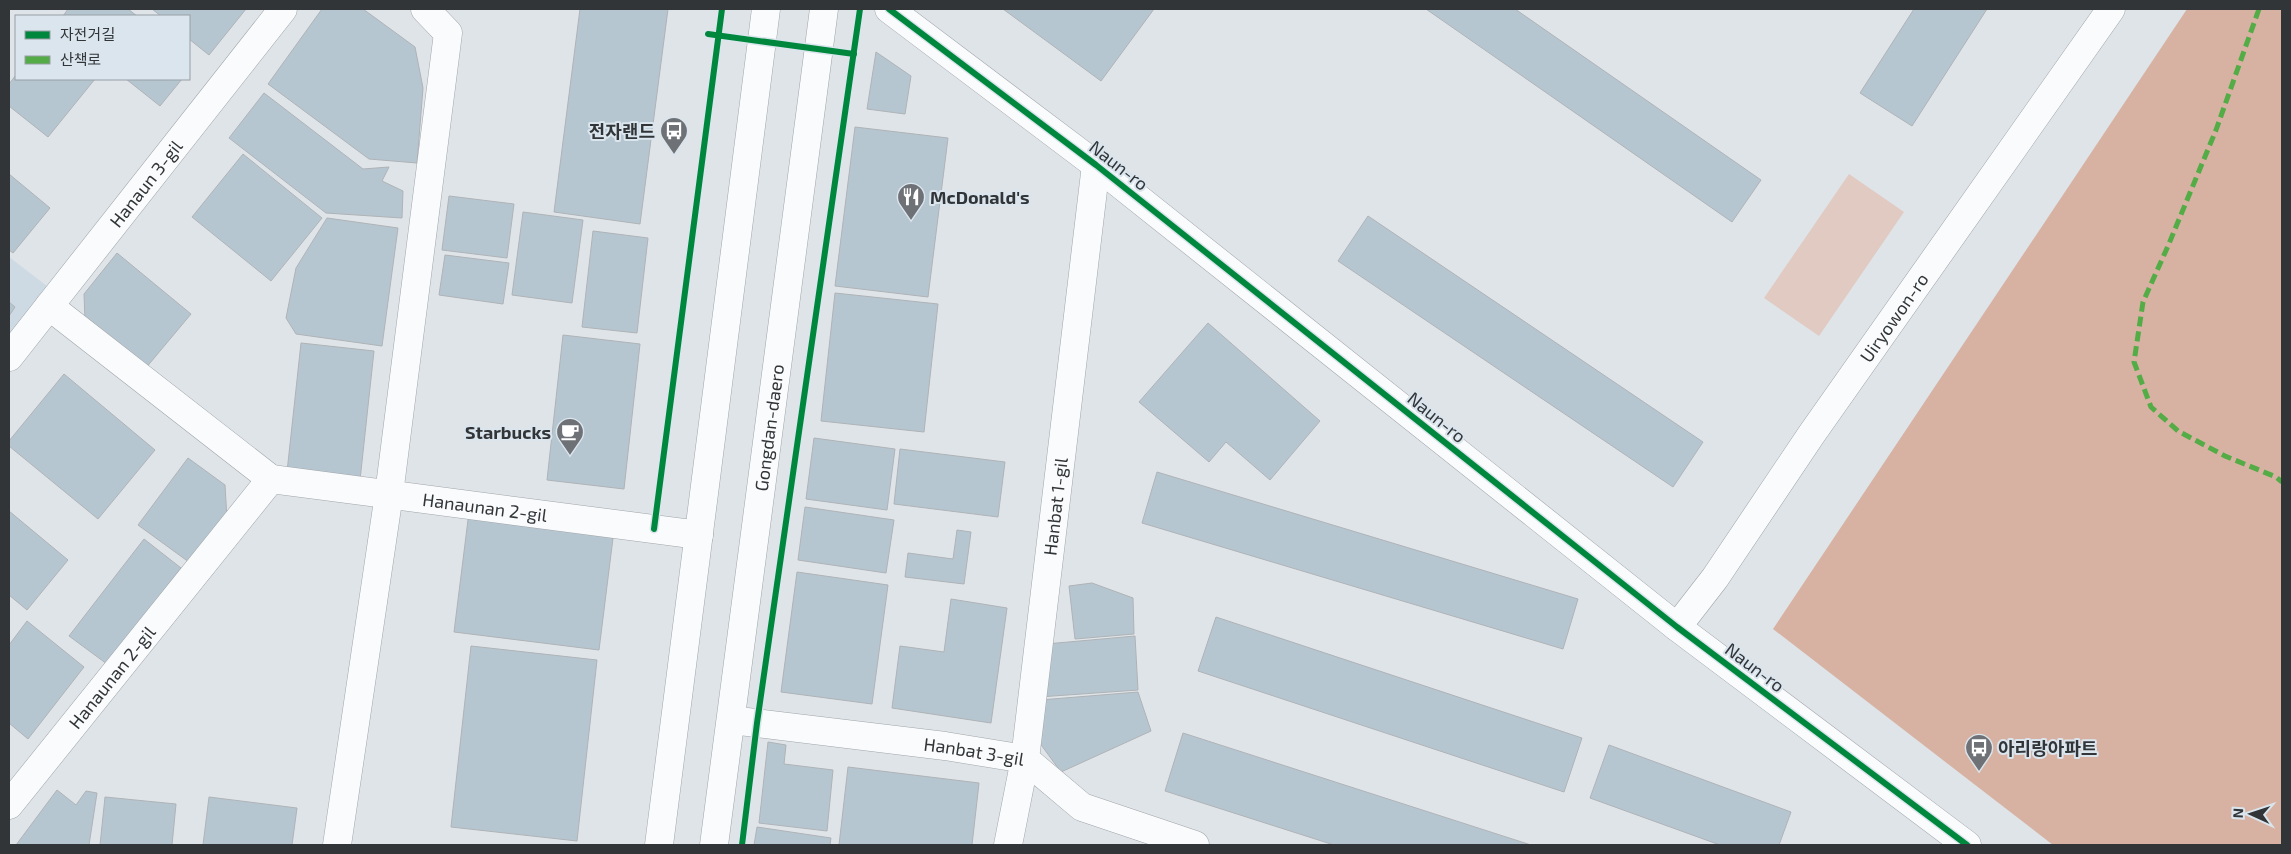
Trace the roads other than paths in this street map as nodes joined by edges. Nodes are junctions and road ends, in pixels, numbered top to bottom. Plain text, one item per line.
1 (283, 9) edge
2 (425, 9) edge
3 (766, 9) edge
4 (824, 9) edge
5 (889, 9) edge
6 (2111, 9) edge
7 (1096, 165) junction
8 (49, 306) junction
9 (9, 357) edge
10 (271, 480) junction
11 (389, 494) junction
12 (699, 535) junction
13 (1677, 627) junction
14 (731, 720) junction
15 (1025, 759) junction
16 (9, 805) edge
17 (337, 845) edge
18 (659, 845) edge
19 (714, 845) edge
20 (1008, 845) edge
21 (1195, 845) edge
22 (1967, 845) edge

1 - 8 street, Hanaun 3-gil
2 - 11 street
3 - 12 street
4 - 14 street, Gongdan-daero
5 - 7 street, Naun-ro
6 - 13 street, Uiryowon-ro
7 - 13 street, Naun-ro
7 - 15 street, Hanbat 1-gil
8 - 9 street, Hanaun 3-gil
8 - 10 street
10 - 11 street, Hanaunan 2-gil
10 - 16 street, Hanaunan 2-gil
11 - 12 street, Hanaunan 2-gil
11 - 17 street
12 - 18 street
13 - 22 street, Naun-ro
14 - 15 street, Hanbat 3-gil
14 - 19 street, Gongdan-daero
15 - 20 street, Hanbat 1-gil
15 - 21 street, Hanbat 3-gil

